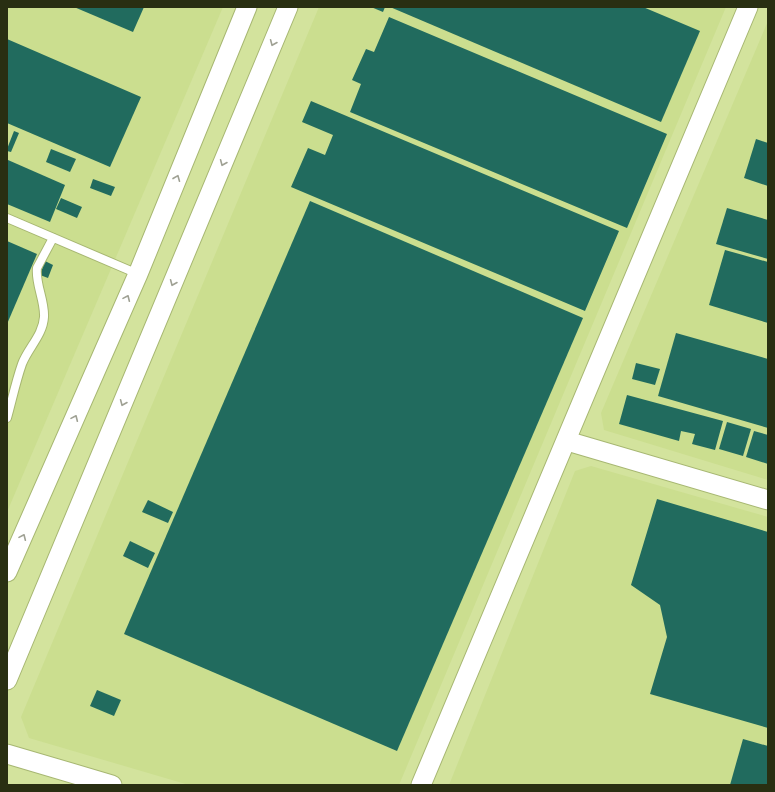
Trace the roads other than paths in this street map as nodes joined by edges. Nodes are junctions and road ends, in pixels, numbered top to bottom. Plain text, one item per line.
1 (247, 7) edge
2 (288, 7) edge
3 (748, 7) edge
4 (7, 218) edge
5 (53, 238) junction
6 (138, 274) junction
7 (7, 418) edge
8 (566, 441) junction
9 (768, 500) edge
10 (7, 572) edge
11 (7, 680) edge
12 (7, 754) edge
13 (112, 785) edge
14 (421, 785) edge

6 -> 1 street
2 -> 11 street
3 - 8 street
4 - 5 lane
5 - 6 lane
5 - 7 lane
10 -> 6 street
8 - 9 street
8 - 14 street
12 - 13 street

